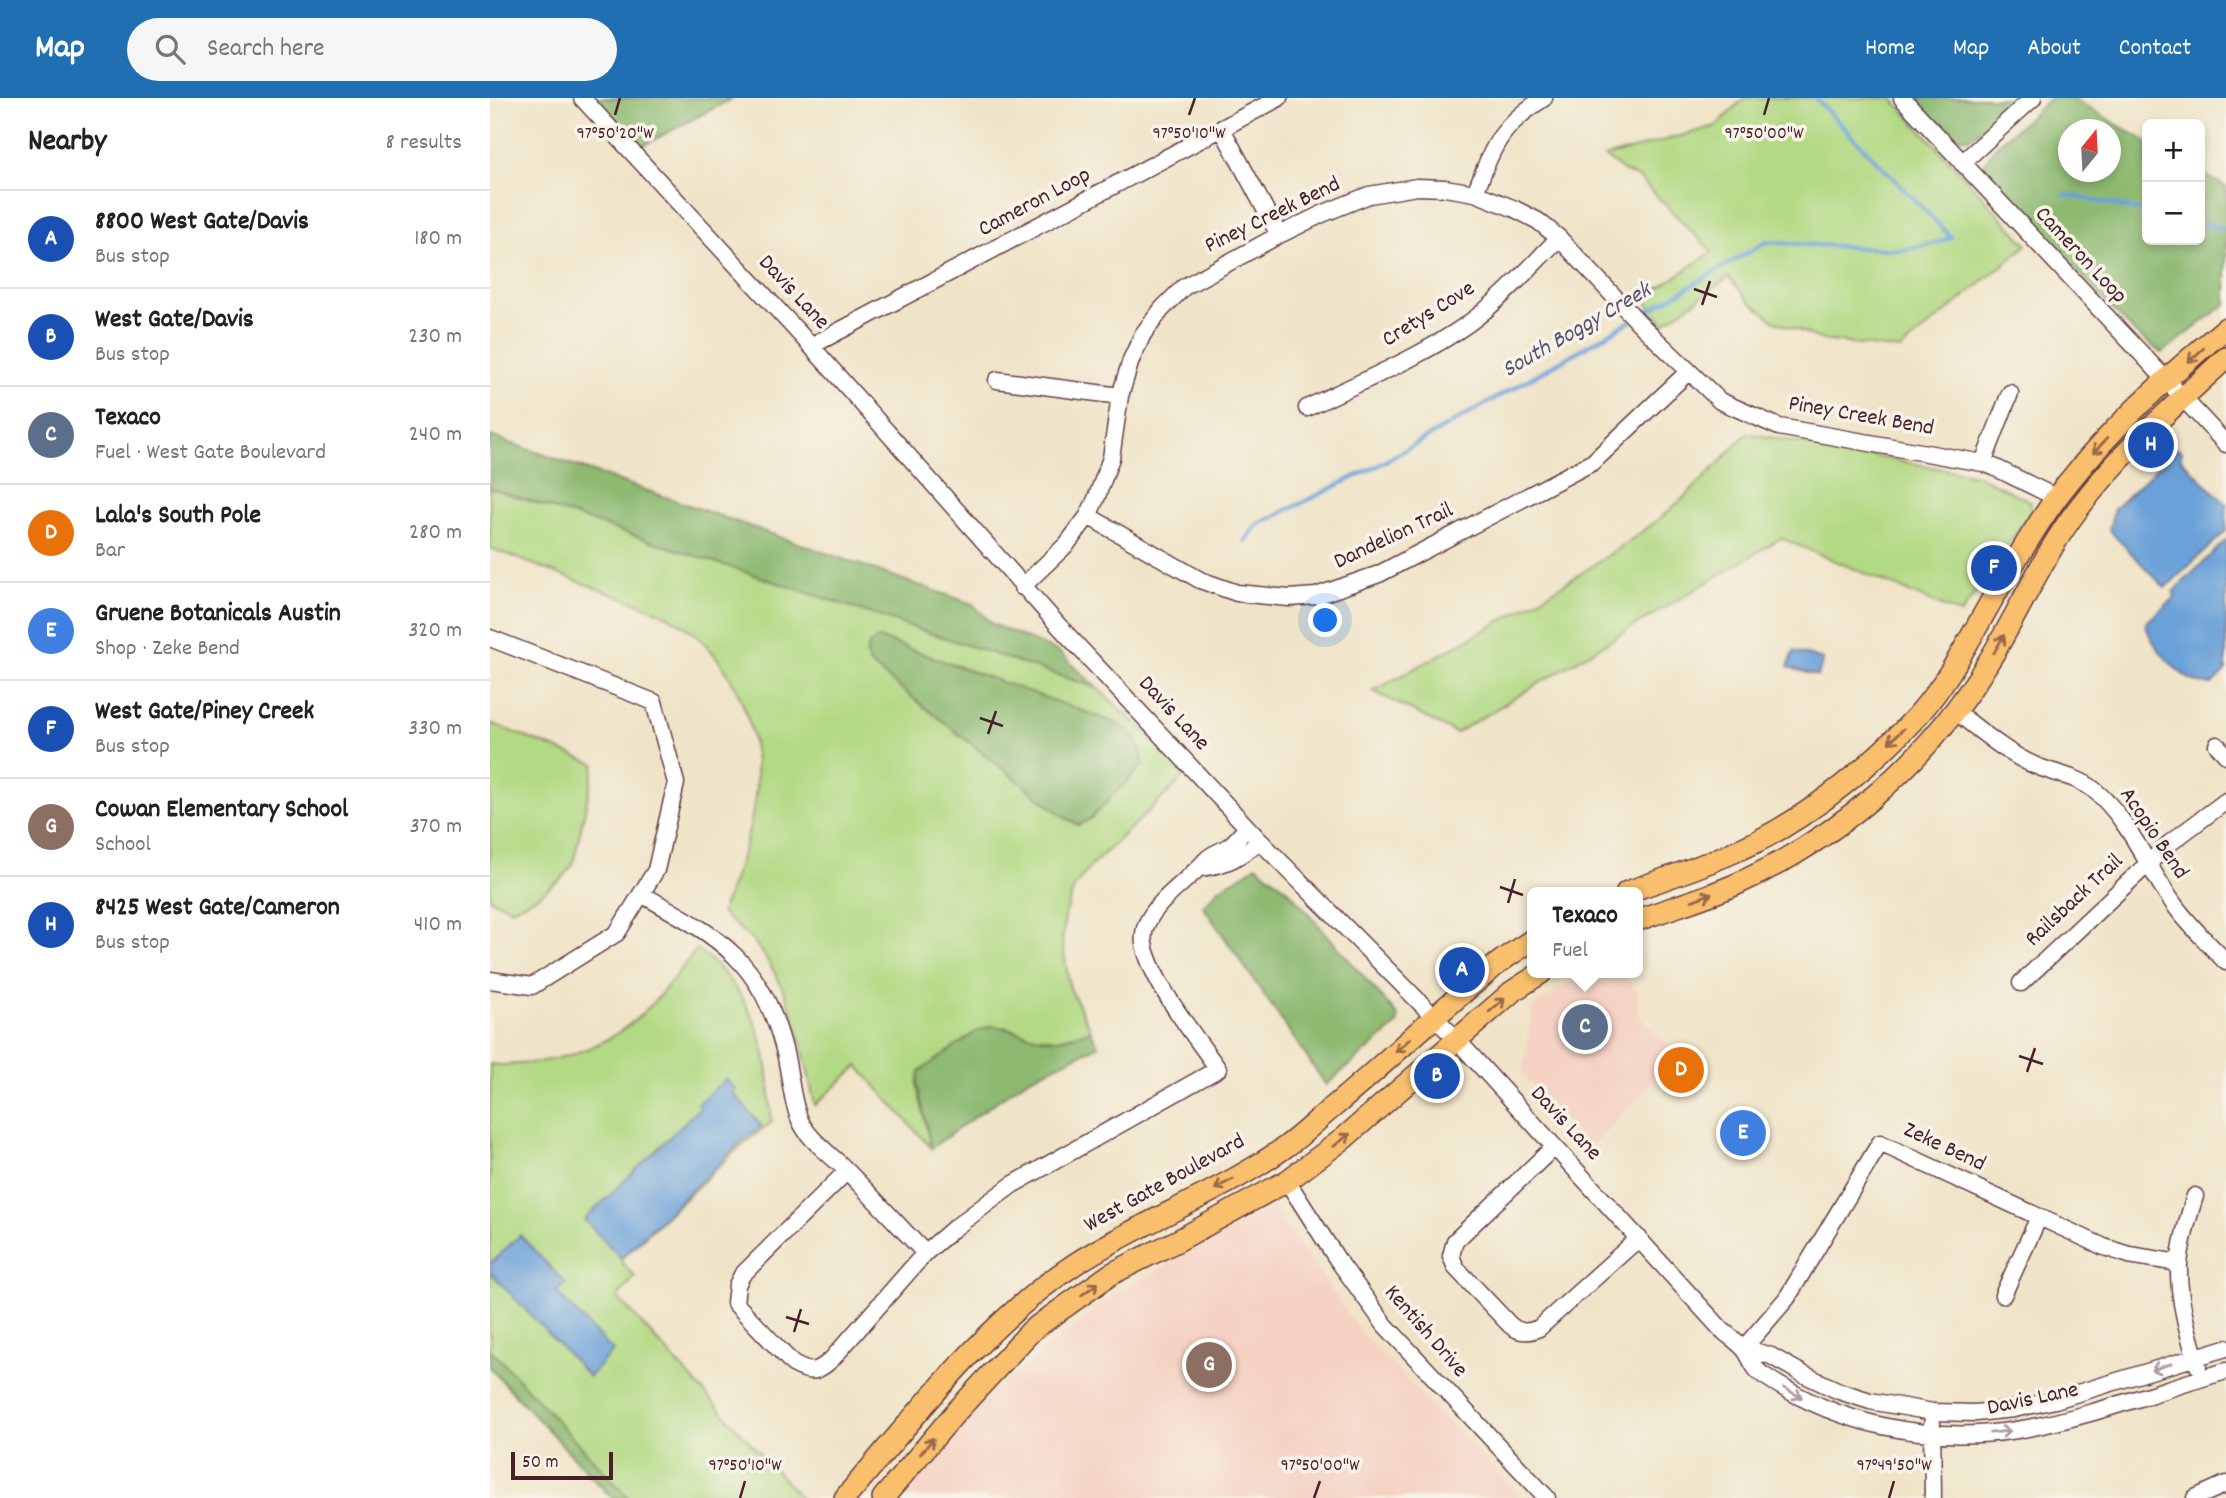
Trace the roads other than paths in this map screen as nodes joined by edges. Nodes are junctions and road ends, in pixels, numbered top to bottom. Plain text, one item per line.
1 (582, 98) edge
2 (1279, 98) edge
3 (1544, 98) edge
4 (1902, 98) edge
5 (2033, 98) edge
6 (1222, 130) junction
7 (1962, 163) junction
8 (1475, 194) junction
9 (1279, 234) junction
10 (1559, 238) junction
11 (2226, 328) edge
12 (811, 346) junction
13 (2226, 358) edge
14 (1688, 372) junction
15 (998, 380) dead end
16 (2166, 381) junction
17 (2010, 393) dead end
18 (1120, 396) junction
19 (2183, 398) junction
20 (1307, 408) dead end
21 (2226, 444) edge
22 (1983, 463) junction
23 (2057, 498) junction
24 (1088, 516) junction
25 (1023, 587) junction
26 (1992, 601) junction
27 (490, 638) edge
28 (1932, 697) junction
29 (1955, 711) junction
30 (1883, 789) junction
31 (2226, 801) edge
32 (1247, 827) junction
33 (1260, 841) junction
34 (2150, 863) junction
35 (1200, 868) junction
36 (1641, 887) edge
37 (641, 894) junction
38 (1643, 918) edge
39 (1527, 944) edge
40 (2226, 962) edge
41 (1533, 978) edge
42 (490, 980) edge
43 (2021, 983) dead end
44 (1434, 1017) junction
45 (1457, 1040) junction
46 (1554, 1147) junction
47 (847, 1171) junction
48 (1287, 1181) junction
49 (2194, 1196) dead end
50 (2039, 1217) junction
51 (1142, 1227) junction
52 (1639, 1238) junction
53 (1179, 1240) junction
54 (925, 1253) junction
55 (2179, 1262) junction
56 (2003, 1295) dead end
57 (1018, 1309) junction
58 (1744, 1348) junction
59 (2226, 1348) edge
60 (2195, 1356) junction
61 (2226, 1371) edge
62 (2201, 1378) junction
63 (956, 1412) junction
64 (1933, 1412) junction
65 (1932, 1434) junction
66 (2226, 1484) edge
67 (845, 1498) edge
68 (883, 1498) edge
69 (1547, 1498) edge
70 (1933, 1498) edge
71 (2195, 1498) edge

1 - 12 street, Davis Lane
2 - 6 street, Cameron Loop
3 - 8 street
4 - 7 street, Cameron Loop
5 - 7 street
6 - 9 street
6 - 12 street, Cameron Loop
7 - 16 street, Cameron Loop
8 - 9 street, Piney Creek Bend
8 - 10 street, Piney Creek Bend
9 - 18 street, Piney Creek Bend
10 - 14 street, Piney Creek Bend
10 - 20 street, Cretys Cove
11 -> 16 main road
12 - 25 street, Davis Lane
13 - 19 main road
14 - 22 street, Piney Creek Bend
14 - 24 street, Dandelion Trail
15 - 18 street
16 - 19 street, Cameron Loop
16 -> 23 main road
17 - 22 street
18 - 24 street, Piney Creek Bend
19 - 21 street, Cameron Loop
29 -> 19 main road
22 - 23 street, Piney Creek Bend
23 - 26 main road
24 - 25 street, Piney Creek Bend
25 - 32 street, Davis Lane
26 - 28 main road
26 - 29 main road
27 - 37 street
28 - 30 main road
28 -> 36 main road
29 - 30 main road
29 - 34 street, Acopio Bend
38 -> 30 main road
31 - 34 street, Railsback Trail
32 - 33 street, Davis Lane
32 - 35 street
33 - 35 street
33 - 44 street, Davis Lane
34 - 40 street, Acopio Bend
34 - 43 street, Railsback Trail
35 - 54 street
37 - 42 street
37 - 47 street
39 - 44 main road, West Gate Boulevard
45 -> 41 main road
44 - 45 street, Davis Lane
44 -> 51 main road, West Gate Boulevard
45 - 46 street, Davis Lane
48 -> 45 main road
46 - 52 street, Davis Lane
46 - 52 street
47 - 54 street
47 - 54 street
48 - 53 main road
48 - 69 street, Kentish Drive
49 - 55 street
50 - 55 street, Zeke Bend
50 - 56 street
50 - 58 street, Zeke Bend
51 - 53 main road
51 - 57 main road, West Gate Boulevard
52 - 58 street, Davis Lane
63 -> 53 main road
55 - 60 street
57 - 63 main road
57 - 67 main road, West Gate Boulevard
58 - 64 street, Davis Lane
58 -> 65 street, Davis Lane
59 - 60 street, Davis Lane
60 - 62 street
60 -> 64 street, Davis Lane
61 - 62 street, Davis Lane
65 -> 62 street, Davis Lane
68 -> 63 main road
64 - 65 street
65 - 70 street
66 - 71 street

